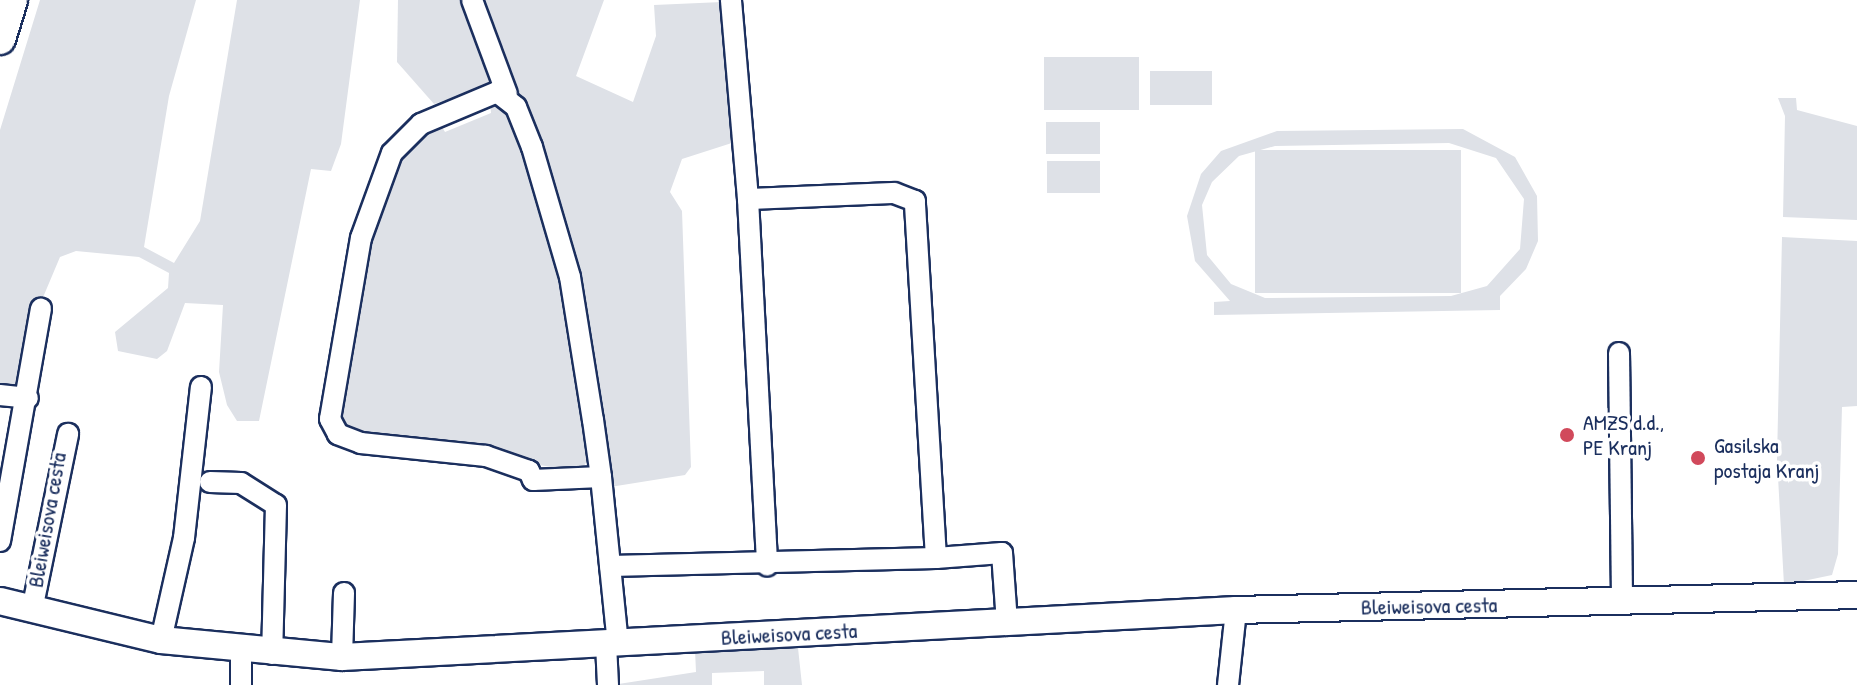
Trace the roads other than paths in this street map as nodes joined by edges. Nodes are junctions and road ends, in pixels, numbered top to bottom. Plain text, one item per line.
1 (12, 0) edge
2 (472, 0) edge
3 (731, 0) edge
4 (0, 39) edge
5 (507, 94) junction
6 (748, 199) junction
7 (41, 309) dead end
8 (1619, 353) dead end
9 (201, 387) dead end
10 (0, 395) edge
11 (28, 398) junction
12 (68, 434) dead end
13 (601, 477) junction
14 (210, 482) dead end
15 (0, 541) edge
16 (936, 558) junction
17 (610, 566) junction
18 (767, 566) junction
19 (344, 593) dead end
20 (1857, 595) edge
21 (0, 601) edge
22 (1622, 604) junction
23 (32, 610) junction
24 (1236, 610) junction
25 (1007, 622) junction
26 (161, 640) junction
27 (612, 644) junction
28 (241, 652) junction
29 (272, 654) junction
30 (342, 657) junction
31 (241, 685) edge
32 (608, 685) edge
33 (1228, 685) edge

1 - 4 highway
2 - 5 street
3 - 6 street
5 - 13 street
5 - 13 street
6 - 16 street
6 - 18 street
7 - 11 street, Bleiweisova cesta
8 - 22 street
9 - 26 street
10 - 11 street
11 - 15 street, Bleiweisova cesta
12 - 23 street, Bleiweisova cesta
13 - 17 street
14 - 29 street
16 - 18 street
16 - 25 street
17 - 18 street
17 - 27 street
19 - 30 street
20 - 22 main road, Bleiweisova cesta
21 - 23 main road, Bleiweisova cesta
22 - 24 main road, Bleiweisova cesta
23 - 26 main road, Bleiweisova cesta
24 - 25 main road, Bleiweisova cesta
24 - 33 street
25 - 27 main road, Bleiweisova cesta
26 - 28 main road, Bleiweisova cesta
27 - 30 main road, Bleiweisova cesta
27 - 32 street
28 - 29 main road, Bleiweisova cesta
28 - 31 street
29 - 30 main road, Bleiweisova cesta

